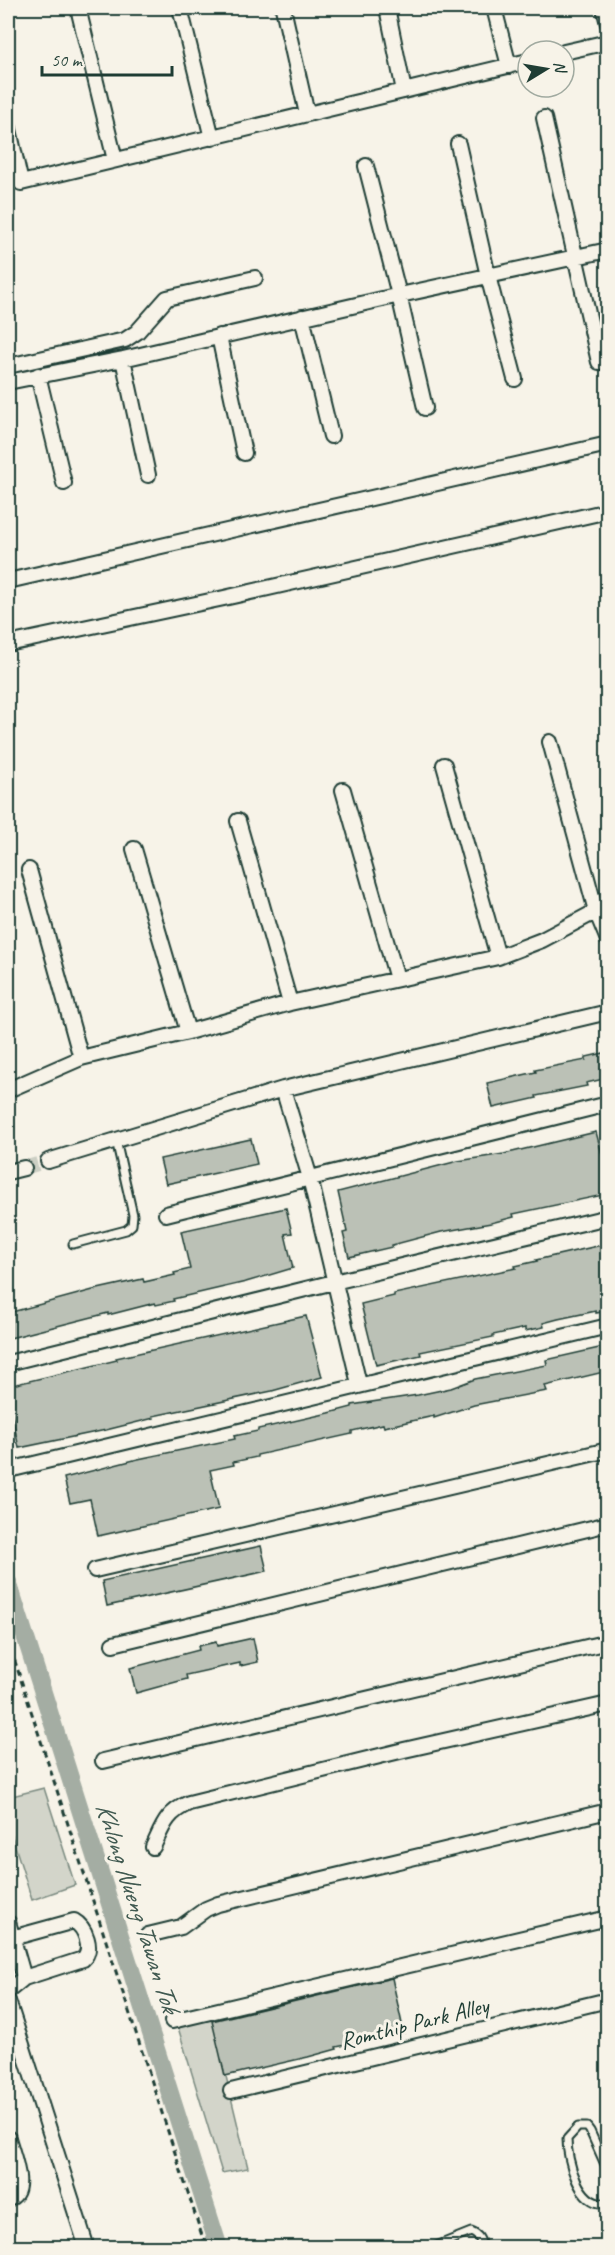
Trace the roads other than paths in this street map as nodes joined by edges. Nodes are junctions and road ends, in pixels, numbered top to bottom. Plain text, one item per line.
1 (78, 8) edge
2 (180, 8) edge
3 (283, 8) edge
4 (387, 8) edge
5 (494, 8) edge
6 (604, 8) edge
7 (608, 24) edge
8 (608, 42) edge
9 (576, 49) edge
10 (516, 64) edge
11 (509, 66) junction
12 (404, 91) junction
13 (307, 114) junction
14 (544, 118) dead end
15 (8, 125) edge
16 (212, 138) junction
17 (458, 144) dead end
18 (115, 160) junction
19 (366, 165) dead end
20 (608, 250) edge
21 (577, 257) junction
22 (488, 276) junction
23 (255, 278) dead end
24 (399, 295) junction
25 (302, 317) junction
26 (219, 336) junction
27 (123, 359) junction
28 (599, 362) dead end
29 (8, 366) edge
30 (38, 375) junction
31 (515, 379) dead end
32 (8, 382) edge
33 (425, 408) dead end
34 (331, 436) dead end
35 (608, 444) edge
36 (244, 453) dead end
37 (148, 475) dead end
38 (64, 483) dead end
39 (608, 512) edge
40 (8, 581) edge
41 (8, 644) edge
42 (550, 742) dead end
43 (444, 765) dead end
44 (342, 790) dead end
45 (238, 821) dead end
46 (134, 849) dead end
47 (29, 870) dead end
48 (602, 908) edge
49 (608, 940) edge
50 (498, 957) junction
51 (397, 979) junction
52 (290, 1003) junction
53 (608, 1011) edge
54 (188, 1032) junction
55 (81, 1058) junction
56 (283, 1089) junction
57 (8, 1090) edge
58 (608, 1104) edge
59 (116, 1140) junction
60 (48, 1161) tunnel mouth
61 (24, 1168) tunnel mouth
62 (8, 1172) edge
63 (310, 1178) junction
64 (166, 1214) dead end
65 (608, 1217) edge
66 (73, 1244) dead end
67 (334, 1282) junction
68 (608, 1326) edge
69 (8, 1363) edge
70 (359, 1384) junction
71 (608, 1450) edge
72 (13, 1469) dead end
73 (608, 1524) edge
74 (95, 1570) dead end
75 (608, 1642) edge
76 (113, 1644) dead end
77 (608, 1704) edge
78 (103, 1761) dead end
79 (608, 1811) edge
80 (153, 1847) dead end
81 (608, 1918) edge
82 (8, 1922) edge
83 (148, 1935) dead end
84 (12, 1938) junction
85 (24, 1978) junction
86 (8, 1991) edge
87 (608, 2000) edge
88 (8, 2001) edge
89 (172, 2021) dead end
90 (231, 2091) dead end
91 (8, 2138) edge
92 (608, 2171) edge
93 (8, 2199) edge
94 (608, 2203) edge
95 (87, 2247) edge
96 (431, 2247) edge
97 (482, 2247) edge

1 - 18 street
2 - 16 street
3 - 13 street
4 - 12 street
5 - 11 street
6 - 7 street
8 - 9 street
10 - 11 street
11 - 12 street
12 - 13 street
13 - 16 street
14 - 21 street
15 - 18 street
16 - 18 street
17 - 22 street
19 - 24 street
20 - 21 street
21 - 22 street
21 - 28 street
22 - 24 street
22 - 31 street
23 - 29 street
24 - 25 street
24 - 33 street
25 - 26 street
25 - 34 street
26 - 27 street
26 - 36 street
27 - 30 street
27 - 37 street
30 - 32 street
30 - 38 street
35 - 40 street
39 - 41 street
42 - 48 street
43 - 50 street
44 - 51 street
45 - 52 street
46 - 54 street
47 - 55 street
48 - 49 street
48 - 50 street
50 - 51 street
51 - 52 street
52 - 54 street
53 - 56 street
54 - 55 street
55 - 57 street
56 - 59 street
56 - 63 street
58 - 63 street
59 - 60 street
59 - 66 lane
61 - 62 street
63 - 64 street
63 - 67 street
65 - 67 street
67 - 69 street
67 - 70 street
68 - 70 street
70 - 72 street
71 - 74 street
73 - 76 street
75 - 78 street
77 - 80 street
79 - 83 street
81 - 89 street
82 - 84 street
84 - 85 street
84 - 85 street
85 - 86 street
87 - 90 street, Romthip Park Alley
88 - 95 street
91 - 93 street
92 - 94 lane
96 - 97 lane

